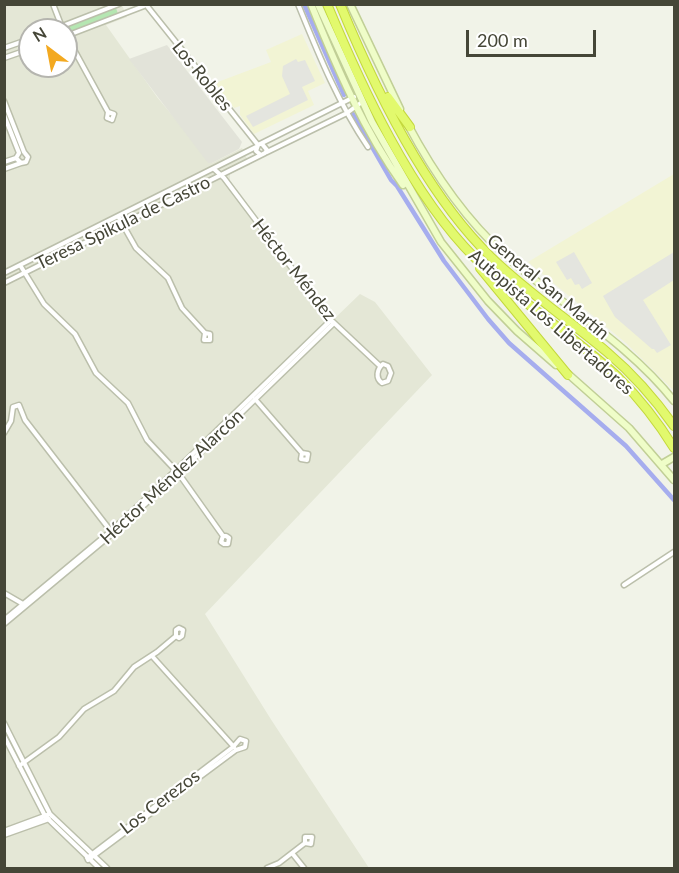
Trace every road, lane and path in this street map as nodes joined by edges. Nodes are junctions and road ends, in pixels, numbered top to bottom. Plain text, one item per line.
1 (119, 4) edge
2 (298, 4) edge
3 (311, 4) edge
4 (318, 4) edge
5 (327, 4) edge
6 (340, 4) edge
7 (350, 4) edge
8 (145, 5) edge
9 (78, 21) edge
10 (78, 31) edge
11 (78, 58) edge
12 (373, 76) junction
13 (358, 100) junction
14 (4, 101) edge
15 (342, 103) junction
16 (108, 112) dead end
17 (347, 113) junction
18 (4, 115) edge
19 (410, 127) junction
20 (259, 145) junction
21 (368, 147) dead end
22 (20, 154) junction
23 (264, 154) junction
24 (238, 155) junction
25 (4, 162) edge
26 (21, 163) junction
27 (243, 164) junction
28 (214, 169) junction
29 (4, 170) edge
30 (220, 175) junction
31 (118, 216) junction
32 (122, 223) junction
33 (459, 241) junction
34 (20, 265) junction
35 (24, 272) junction
36 (4, 273) edge
37 (4, 283) edge
38 (333, 321) junction
39 (205, 333) dead end
40 (381, 366) junction
41 (568, 375) junction
42 (254, 398) junction
43 (675, 401) edge
44 (25, 420) junction
45 (11, 421) junction
46 (675, 426) edge
47 (4, 433) edge
48 (673, 445) edge
49 (302, 453) dead end
50 (675, 457) edge
51 (662, 464) junction
52 (177, 472) junction
53 (675, 480) edge
54 (112, 532) junction
55 (223, 536) dead end
56 (675, 552) edge
57 (624, 585) dead end
58 (4, 593) edge
59 (25, 605) junction
60 (4, 620) edge
61 (4, 624) edge
62 (176, 636) dead end
63 (152, 656) junction
64 (4, 723) edge
65 (4, 736) edge
66 (239, 745) dead end
67 (235, 748) junction
68 (22, 765) junction
69 (52, 816) junction
70 (46, 818) junction
71 (4, 833) edge
72 (304, 843) dead end
73 (292, 853) junction
74 (92, 855) junction
75 (88, 859) junction
76 (99, 868) edge
77 (107, 868) edge
78 (267, 868) edge
79 (303, 868) edge

1 - 9 street
2 - 15 street
3 - 13 street
4 - 13 street
5 - 33 highway, Autopista Los Libertadores
6 - 12 highway, Autopista Los Libertadores
7 - 19 street, General San Martín
8 - 10 street
8 - 20 street, Los Robles
11 - 16 street
12 - 19 highway
12 - 46 highway, Autopista Los Libertadores
13 - 15 street, Teresa Spikula de Castro
13 - 17 street, Teresa Spikula de Castro
13 - 41 street
14 - 22 street
15 - 17 street
15 - 20 street, Teresa Spikula de Castro
17 - 21 street
17 - 23 street, Teresa Spikula de Castro
18 - 22 street
19 - 43 street, General San Martín
20 - 23 street
20 - 23 street
20 - 24 street, Teresa Spikula de Castro
22 - 25 street
22 - 26 street
22 - 26 street
23 - 27 street, Teresa Spikula de Castro
24 - 27 street
24 - 28 street, Teresa Spikula de Castro
26 - 29 street
27 - 30 street, Teresa Spikula de Castro
28 - 30 street, Héctor Méndez
28 - 31 street, Teresa Spikula de Castro
30 - 32 street, Teresa Spikula de Castro
30 - 38 street, Héctor Méndez
31 - 32 street
31 - 34 street, Teresa Spikula de Castro
32 - 35 street, Teresa Spikula de Castro
32 - 39 street
33 - 41 highway
33 - 48 highway, Autopista Los Libertadores
34 - 35 street
34 - 36 street, Teresa Spikula de Castro
35 - 37 street, Teresa Spikula de Castro
35 - 52 street
38 - 40 street, Héctor Méndez
38 - 42 street, Héctor Méndez Alarcón
40 - 40 street, Héctor Méndez
41 - 51 street
42 - 49 street
42 - 52 street, Héctor Méndez Alarcón
44 - 45 street
44 - 45 street
44 - 54 street
45 - 47 street
50 - 51 street
51 - 53 street
52 - 54 street, Héctor Méndez Alarcón
52 - 55 street
54 - 59 street, Héctor Méndez Alarcón
56 - 57 street
58 - 59 street
59 - 60 street, Héctor Méndez Alarcón
59 - 61 street, Héctor Méndez Alarcón
62 - 63 street
63 - 67 street
63 - 68 street
64 - 68 street
65 - 68 street
66 - 67 street, Los Cerezos
67 - 74 street, Los Cerezos
68 - 69 street
68 - 70 street
69 - 70 street
69 - 74 street
70 - 71 street
70 - 75 street
72 - 73 street
73 - 78 street
73 - 79 street
74 - 75 street, Los Cerezos
74 - 77 street
75 - 76 street

